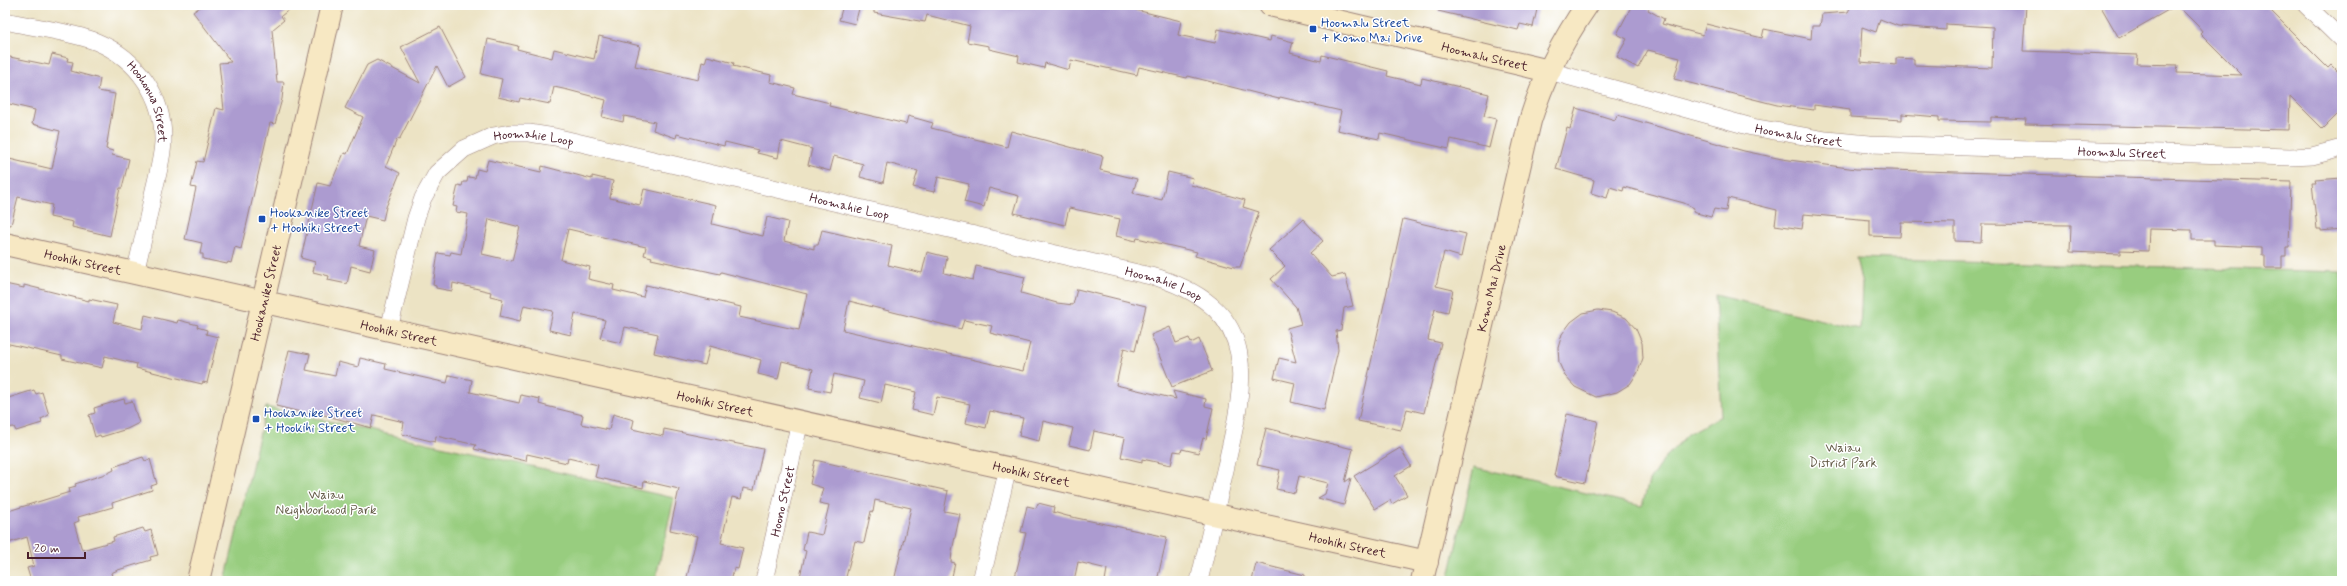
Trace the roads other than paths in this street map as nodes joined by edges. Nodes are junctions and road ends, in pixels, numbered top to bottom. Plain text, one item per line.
1 (332, 5) edge
2 (1270, 5) edge
3 (1587, 5) edge
4 (2306, 5) edge
5 (5, 21) edge
6 (2342, 40) edge
7 (1549, 71) junction
8 (2342, 148) edge
9 (5, 244) edge
10 (135, 273) junction
11 (263, 301) junction
12 (389, 329) junction
13 (800, 421) junction
14 (1008, 468) junction
15 (1215, 514) junction
16 (1424, 571) edge
17 (198, 581) edge
18 (764, 581) edge
19 (981, 581) edge
20 (1199, 581) edge

1 - 11 street, Hookanike Street
2 - 7 street, Hoomalu Street
3 - 7 street, Komo Mai Drive
4 - 6 street
5 - 10 street, Hoohonua Street
7 - 8 street, Hoomalu Street
7 - 16 street, Komo Mai Drive
9 - 10 street, Hoohiki Street
10 - 11 street, Hoohiki Street
11 - 12 street, Hoohiki Street
11 - 17 street, Hookanike Street
12 - 13 street, Hoohiki Street
12 - 15 street, Hoomahie Loop
13 - 14 street, Hoohiki Street
13 - 18 street, Hoono Street
14 - 15 street, Hoohiki Street
14 - 19 street
15 - 16 street, Hoohiki Street
15 - 20 street, Hoomahie Loop

